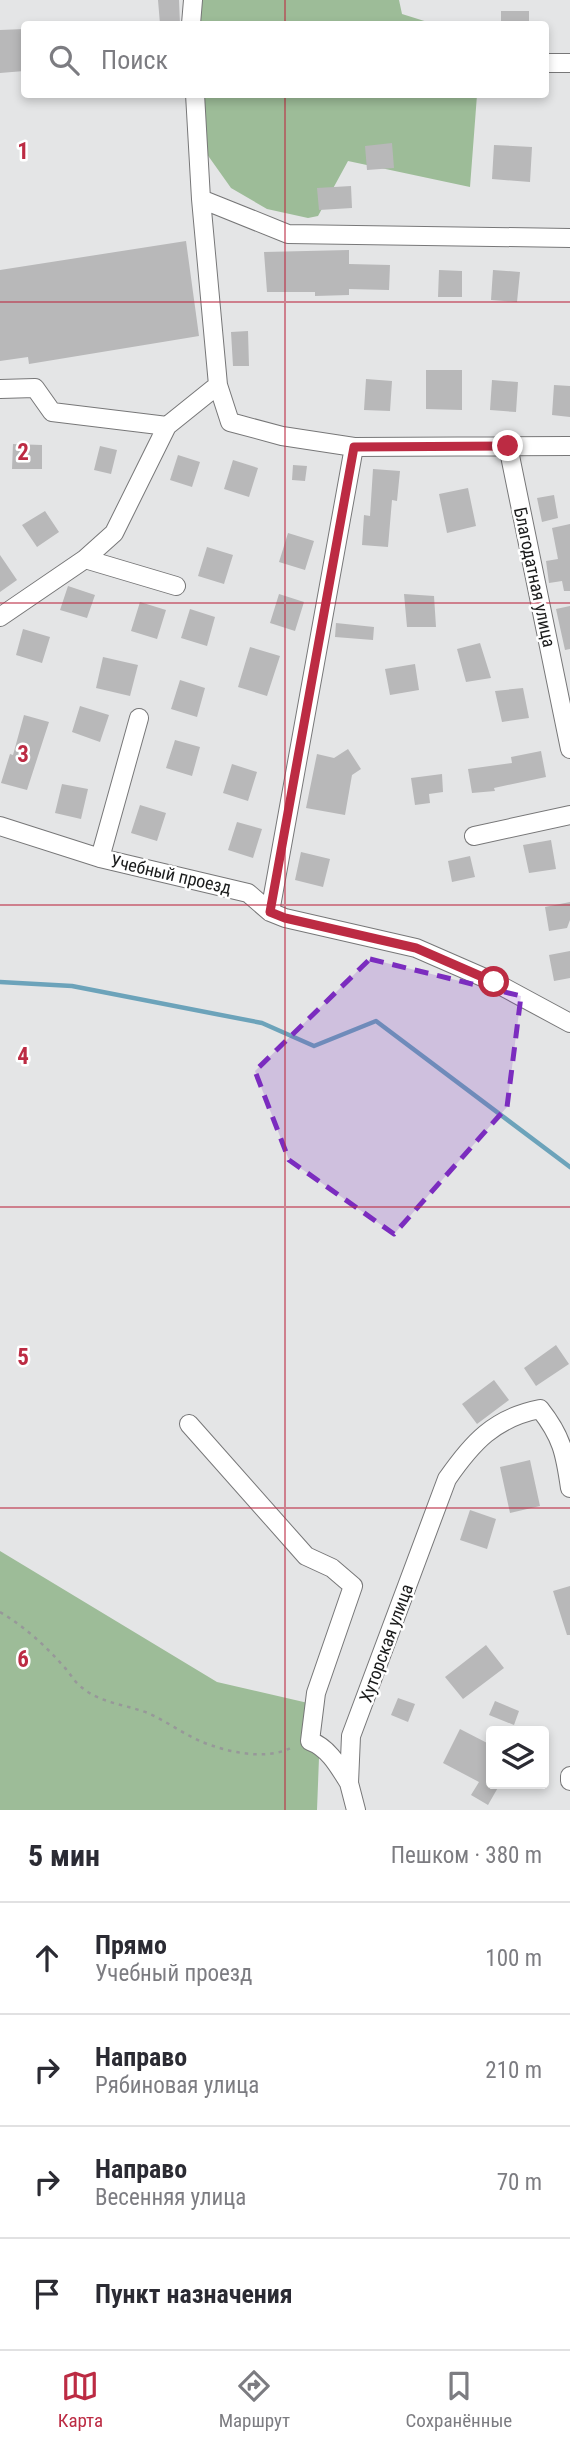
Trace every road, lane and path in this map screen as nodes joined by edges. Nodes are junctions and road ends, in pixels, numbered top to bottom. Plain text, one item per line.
1 (192, 0) edge
2 (191, 21) edge
3 (549, 63) edge
4 (570, 63) edge
5 (195, 98) edge
6 (201, 199) junction
7 (570, 238) edge
8 (218, 385) junction
9 (0, 389) edge
10 (167, 426) junction
11 (508, 446) junction
12 (570, 446) edge
13 (354, 447) junction
14 (85, 559) junction
15 (176, 586) dead end
16 (0, 617) edge
17 (139, 718) dead end
18 (570, 749) edge
19 (570, 815) edge
20 (0, 826) edge
21 (474, 836) dead end
22 (100, 858) junction
23 (270, 912) junction
24 (570, 1023) edge
25 (189, 1424) dead end
26 (570, 1488) edge
27 (0, 1612) edge
28 (310, 1741) junction
29 (349, 1783) junction
30 (356, 1810) edge

1 - 2 street
3 - 4 street
5 - 6 street
6 - 7 street
6 - 8 street
8 - 10 street
8 - 13 street
9 - 10 street
10 - 14 street
11 - 12 street
11 - 13 street
11 - 18 street, Благодатная улица
13 - 23 street
14 - 15 street
14 - 16 street
17 - 22 street
19 - 21 street
20 - 22 street, Учебный проезд
22 - 23 street, Учебный проезд
23 - 24 street, Учебный проезд
25 - 28 street
26 - 29 street, Хуторская улица
27 - 28 path
28 - 29 street
29 - 30 street, Хуторская улица

